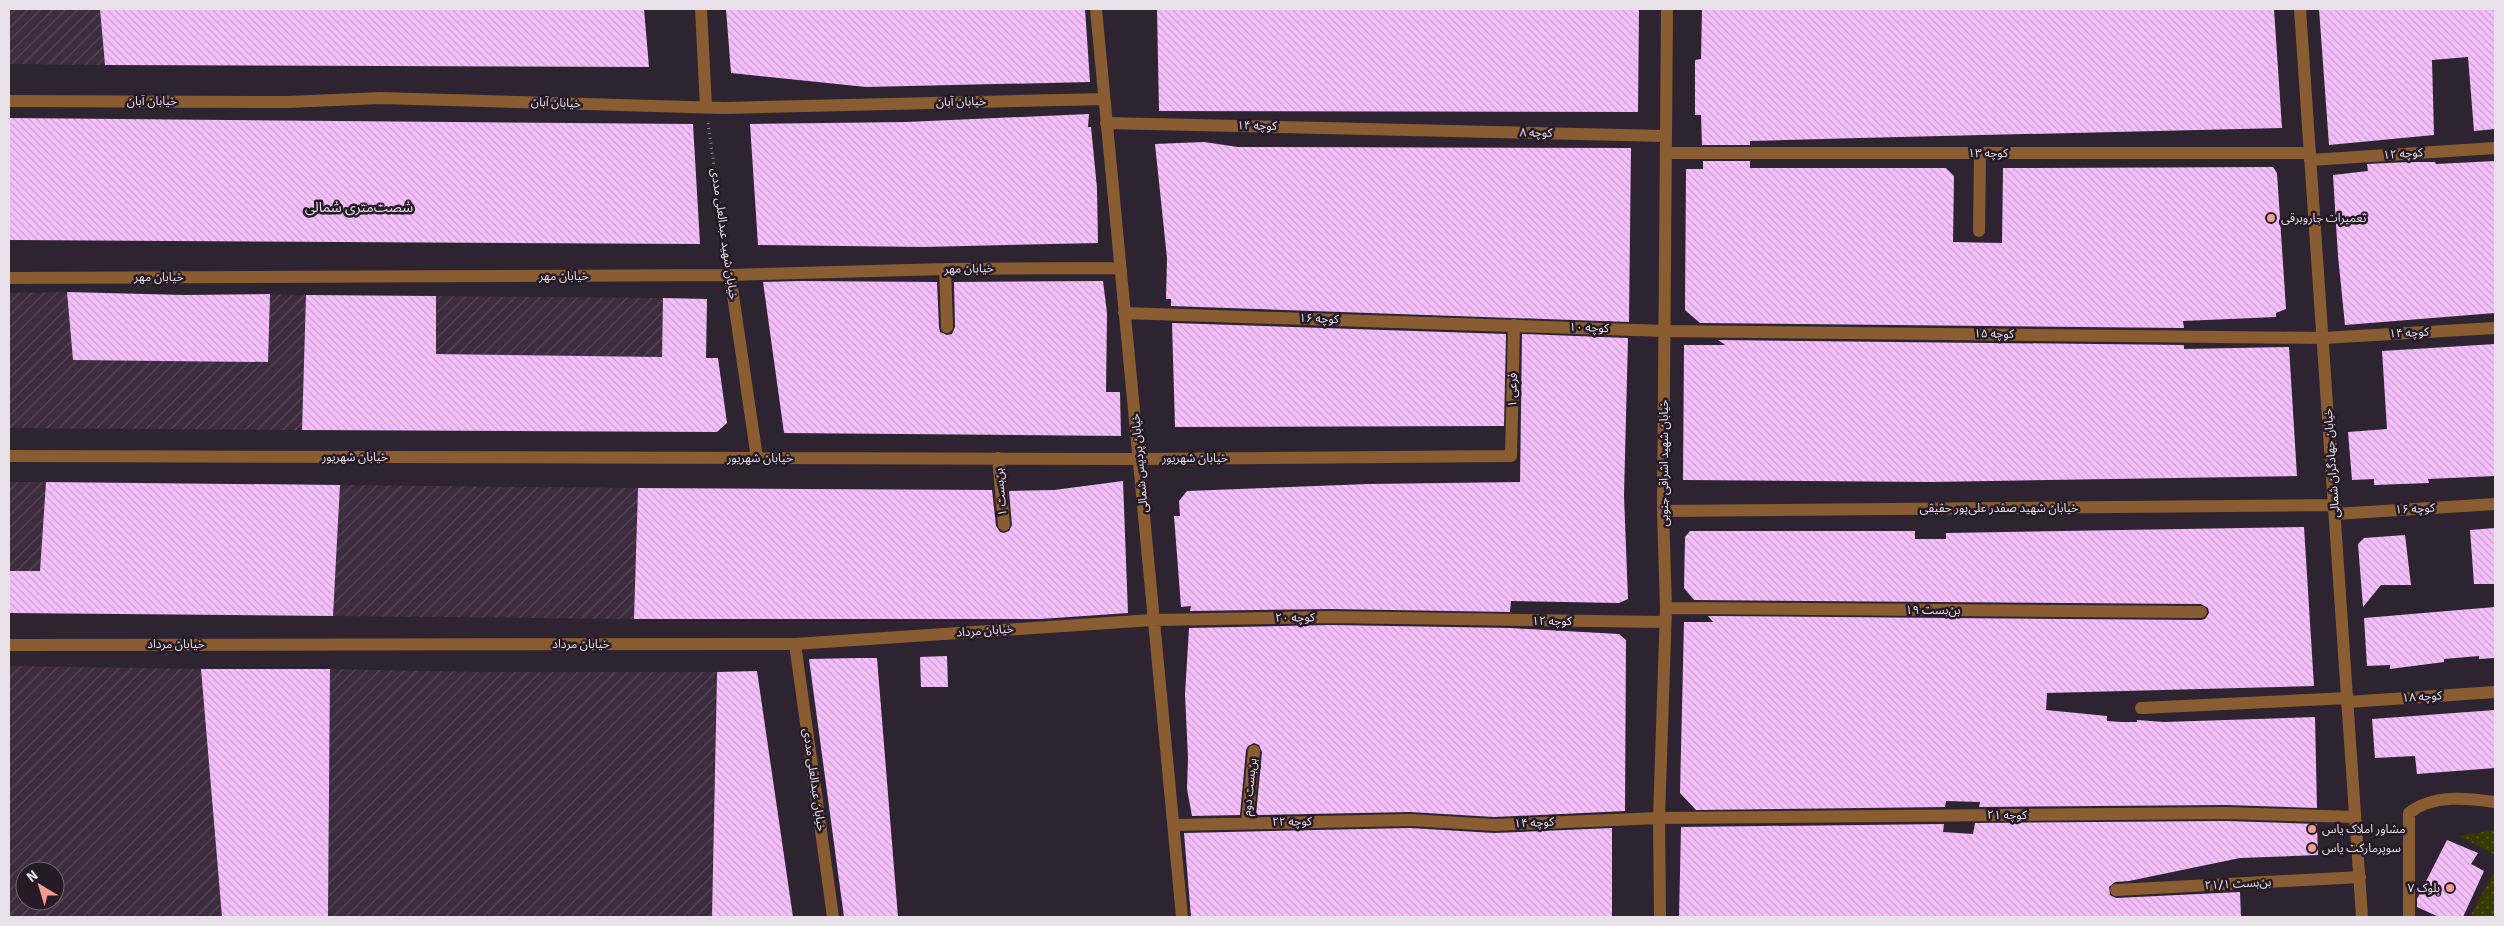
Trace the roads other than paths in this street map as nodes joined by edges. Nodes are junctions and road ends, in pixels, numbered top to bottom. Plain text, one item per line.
1 (701, 9) edge
2 (1096, 9) edge
3 (1667, 9) edge
4 (2300, 9) edge
5 (1104, 99) junction
6 (9, 101) edge
7 (706, 107) junction
8 (1106, 123) junction
9 (1407, 130) joint
10 (1666, 136) junction
11 (2495, 148) edge
12 (1666, 153) junction
13 (1980, 153) junction
14 (2310, 157) junction
15 (1979, 231) dead end
16 (1120, 268) junction
17 (945, 269) junction
18 (730, 275) junction
19 (9, 278) edge
20 (1124, 313) junction
21 (1514, 325) junction
22 (947, 327) dead end
23 (2495, 328) edge
24 (1665, 331) junction
25 (2323, 338) junction
26 (9, 456) edge
27 (1511, 456) joint
28 (757, 458) junction
29 (998, 458) junction
30 (1140, 459) junction
31 (2495, 504) edge
32 (2335, 510) junction
33 (1663, 511) junction
34 (1004, 525) dead end
35 (1666, 608) junction
36 (2200, 612) dead end
37 (1152, 620) junction
38 (1438, 620) joint
39 (1665, 622) junction
40 (795, 644) junction
41 (9, 645) edge
42 (2495, 692) edge
43 (2348, 700) junction
44 (2141, 708) dead end
45 (1254, 751) dead end
46 (2495, 802) edge
47 (2354, 817) junction
48 (1659, 818) junction
49 (1410, 820) joint
50 (1247, 823) junction
51 (1174, 825) junction
52 (2360, 877) junction
53 (2116, 890) dead end
54 (832, 917) edge
55 (1182, 917) edge
56 (1660, 917) edge
57 (2362, 917) edge
58 (2409, 917) edge

1 - 7 street
2 - 5 street, خیابان پردیس شمالی
3 - 10 street, خیابان شهید اشراقی جنوبی
4 - 14 street, خیابان جهادگران شمالی
5 - 7 street, خیابان آبان
5 - 8 street, خیابان پردیس شمالی
6 - 7 street, خیابان آبان
8 - 9 street, کوچه ۱۴
8 - 16 street, خیابان پردیس شمالی
9 - 10 street, کوچه ۸
10 - 12 street, خیابان شهید اشراقی جنوبی
11 - 14 street, کوچه ۱۲
12 - 13 street, کوچه ۱۳
12 - 24 street, خیابان شهید اشراقی جنوبی
13 - 14 street, کوچه ۱۳
13 - 15 street
14 - 25 street, خیابان جهادگران شمالی
16 - 17 street, خیابان مهر
16 - 20 street, خیابان پردیس شمالی
17 - 18 street, خیابان مهر
17 - 22 street
18 - 19 street, خیابان مهر
18 - 28 street, خیابان شهید عبدالعلی مددی
20 - 21 street, کوچه ۱۶
20 - 30 street, خیابان پردیس شمالی
21 - 24 street, کوچه ۱۰
21 - 27 street, فرعی ۱
23 - 25 street, کوچه ۱۴
24 - 25 street, کوچه ۱۵
24 - 33 street, خیابان شهید اشراقی جنوبی
25 - 32 street, خیابان جهادگران شمالی
26 - 28 street, خیابان شهریور
27 - 30 street, خیابان شهریور
28 - 29 street, خیابان شهریور
29 - 30 street, خیابان شهریور
29 - 34 street, بن‌بست ۱
30 - 37 street, خیابان پردیس شمالی
31 - 32 street, کوچه ۱۶
32 - 33 street, خیابان شهید صفدر علی‌پور حقیقی
32 - 43 street, خیابان جهادگران شمالی
33 - 35 street, خیابان شهید اشراقی جنوبی
35 - 36 street, بن‌بست ۱۹
35 - 39 street, خیابان شهید اشراقی جنوبی
37 - 38 street, کوچه ۲۰
37 - 40 street, خیابان مرداد
37 - 51 street, خیابان پردیس شمالی
38 - 39 street, کوچه ۱۲
39 - 48 street, خیابان شهید اشراقی جنوبی
40 - 41 street, خیابان مرداد
40 - 54 street, خیابان عبدالعلی مددی
42 - 43 street, کوچه ۱۸
43 - 44 street
43 - 47 street, خیابان جهادگران شمالی
45 - 50 street, بن‌بست دوم
46 - 58 street
47 - 48 street, کوچه ۲۱
47 - 52 street, خیابان جهادگران شمالی
48 - 49 street, کوچه ۱۴
48 - 56 street, خیابان شهید اشراقی جنوبی
49 - 50 street, کوچه ۲۲
50 - 51 street, کوچه ۲۲
51 - 55 street, خیابان پردیس شمالی
52 - 53 street, بن‌بست ۲۱/۱
52 - 57 street, خیابان جهادگران شمالی

